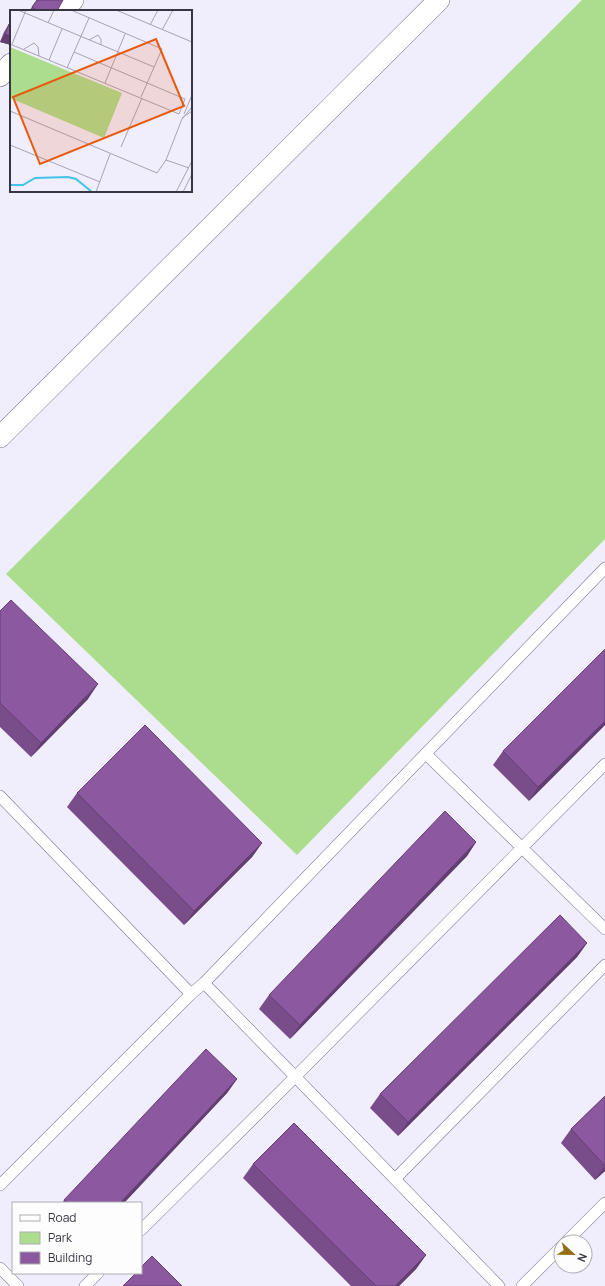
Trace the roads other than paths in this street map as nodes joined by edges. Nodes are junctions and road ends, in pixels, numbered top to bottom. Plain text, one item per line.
1 (73, 0) edge
2 (439, 0) edge
3 (63, 10) edge
4 (10, 65) edge
5 (0, 76) edge
6 (0, 437) edge
7 (605, 568) edge
8 (426, 754) junction
9 (605, 764) edge
10 (0, 796) edge
11 (522, 848) junction
12 (605, 929) edge
13 (605, 965) edge
14 (204, 983) junction
15 (191, 994) junction
16 (296, 1077) junction
17 (395, 1179) junction
18 (0, 1185) edge
19 (605, 1203) edge
20 (142, 1229) edge
21 (574, 1234) edge
22 (553, 1255) edge
23 (0, 1268) edge
24 (97, 1274) edge
25 (18, 1286) edge
26 (85, 1286) edge
27 (500, 1286) edge
28 (522, 1286) edge

1 - 3 street
2 - 6 street
4 - 5 street
7 - 8 lane
8 - 11 lane
8 - 14 lane
9 - 11 lane
10 - 15 lane
11 - 12 lane
11 - 16 lane
13 - 17 lane
14 - 15 lane
14 - 16 lane
15 - 18 lane
16 - 17 lane
16 - 20 lane
17 - 27 lane
19 - 21 lane
22 - 28 lane
23 - 25 lane
24 - 26 lane

